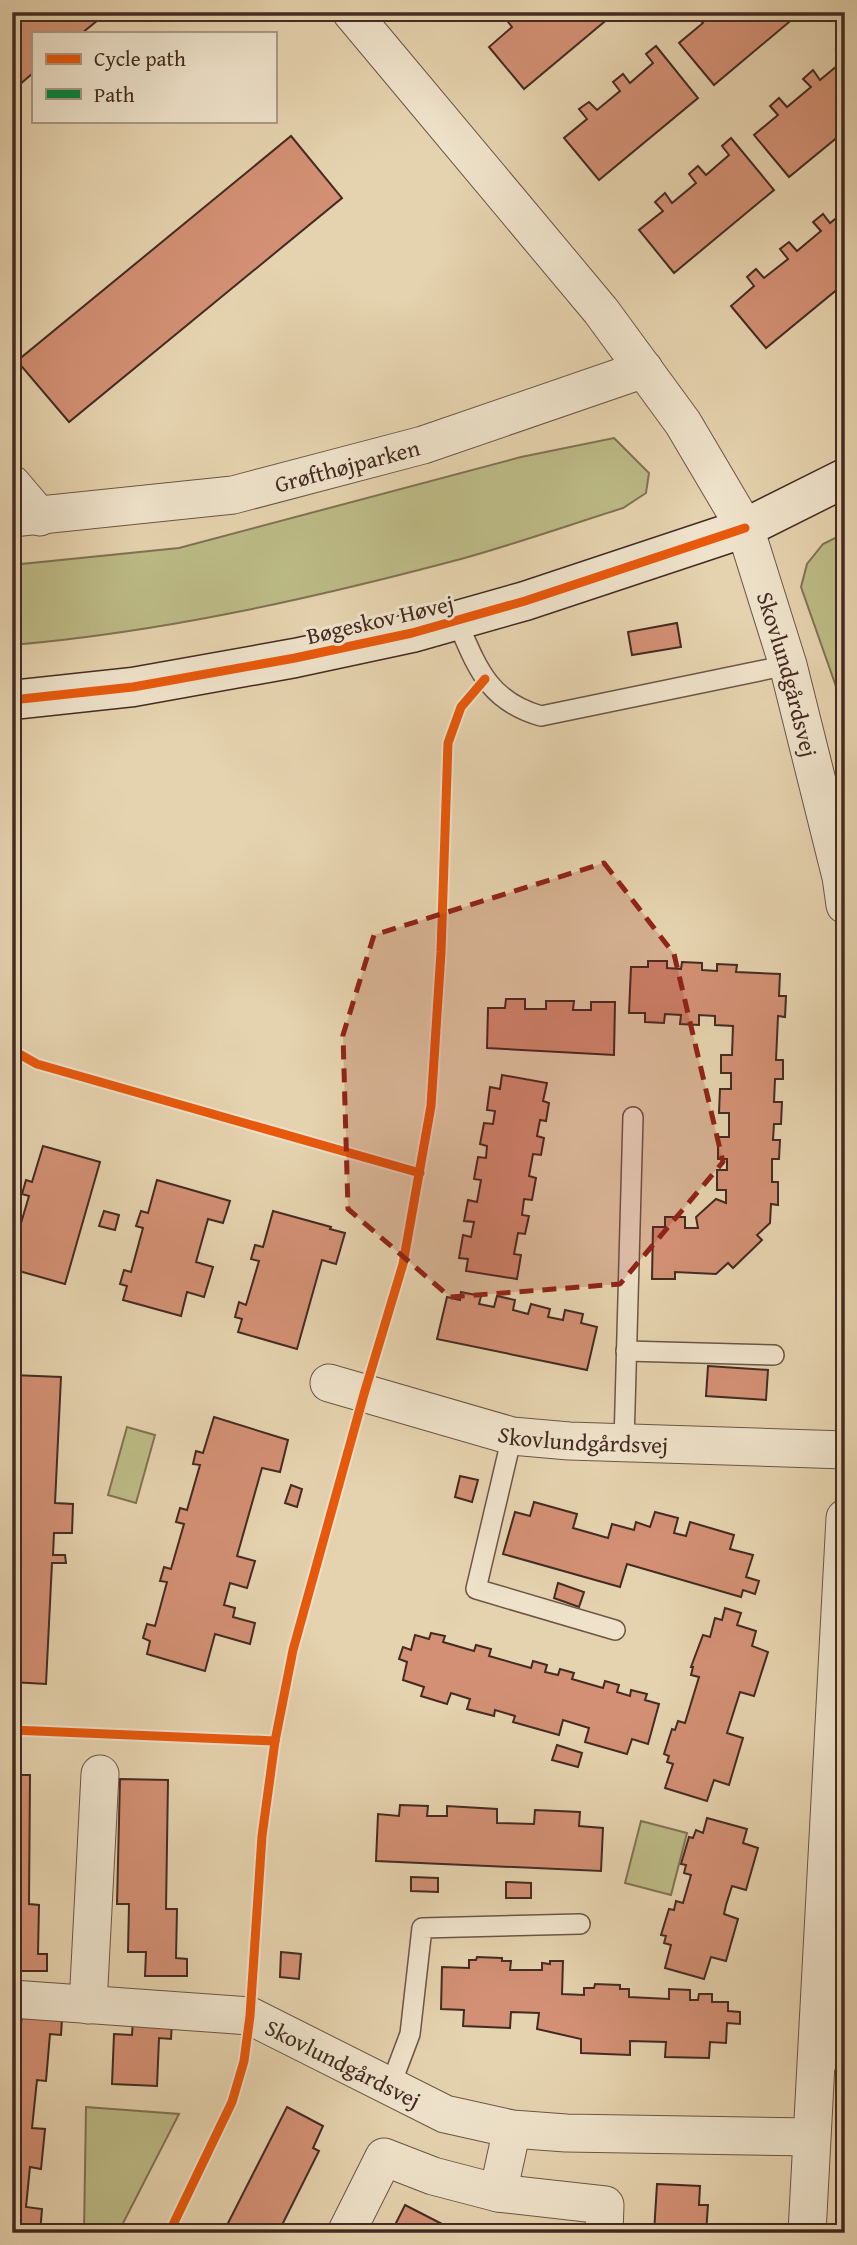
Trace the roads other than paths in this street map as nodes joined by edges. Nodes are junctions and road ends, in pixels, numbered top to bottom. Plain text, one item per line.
1 (351, 12) edge
2 (644, 369) junction
3 (845, 478) edge
4 (12, 484) edge
5 (26, 517) edge
6 (745, 527) junction
7 (457, 621) junction
8 (788, 665) junction
9 (12, 700) edge
10 (845, 905) edge
11 (633, 1117) dead end
12 (626, 1351) junction
13 (774, 1355) dead end
14 (329, 1383) dead end
15 (512, 1436) junction
16 (624, 1443) junction
17 (845, 1450) edge
18 (845, 1518) edge
19 (845, 1530) edge
20 (615, 1630) dead end
21 (100, 1774) dead end
22 (580, 1924) dead end
23 (12, 1999) edge
24 (88, 2005) junction
25 (830, 2058) edge
26 (390, 2087) junction
27 (512, 2129) junction
28 (811, 2137) junction
29 (498, 2193) junction
30 (346, 2233) edge
31 (604, 2233) edge
32 (807, 2233) edge

1 - 2 street
2 - 5 street, Grøfthøjparken
2 - 6 street
3 - 6 street, Bøgeskov Høvej
4 - 5 street, Grøfthøjparken
6 - 7 street, Bøgeskov Høvej
6 - 8 street, Skovlundgårdsvej
7 - 8 lane
7 - 9 street, Bøgeskov Høvej
8 - 10 street, Skovlundgårdsvej
11 - 12 lane
12 - 13 lane
12 - 16 lane
14 - 15 street, Skovlundgårdsvej
15 - 16 street, Skovlundgårdsvej
15 - 20 lane
16 - 17 street, Skovlundgårdsvej
18 - 19 street
19 - 25 street
21 - 24 street
22 - 26 lane
23 - 24 street, Skovlundgårdsvej
24 - 26 street, Skovlundgårdsvej
25 - 28 street
26 - 27 street, Skovlundgårdsvej
27 - 28 street, Skovlundgårdsvej
27 - 29 street
28 - 32 street
29 - 30 street
29 - 31 street

